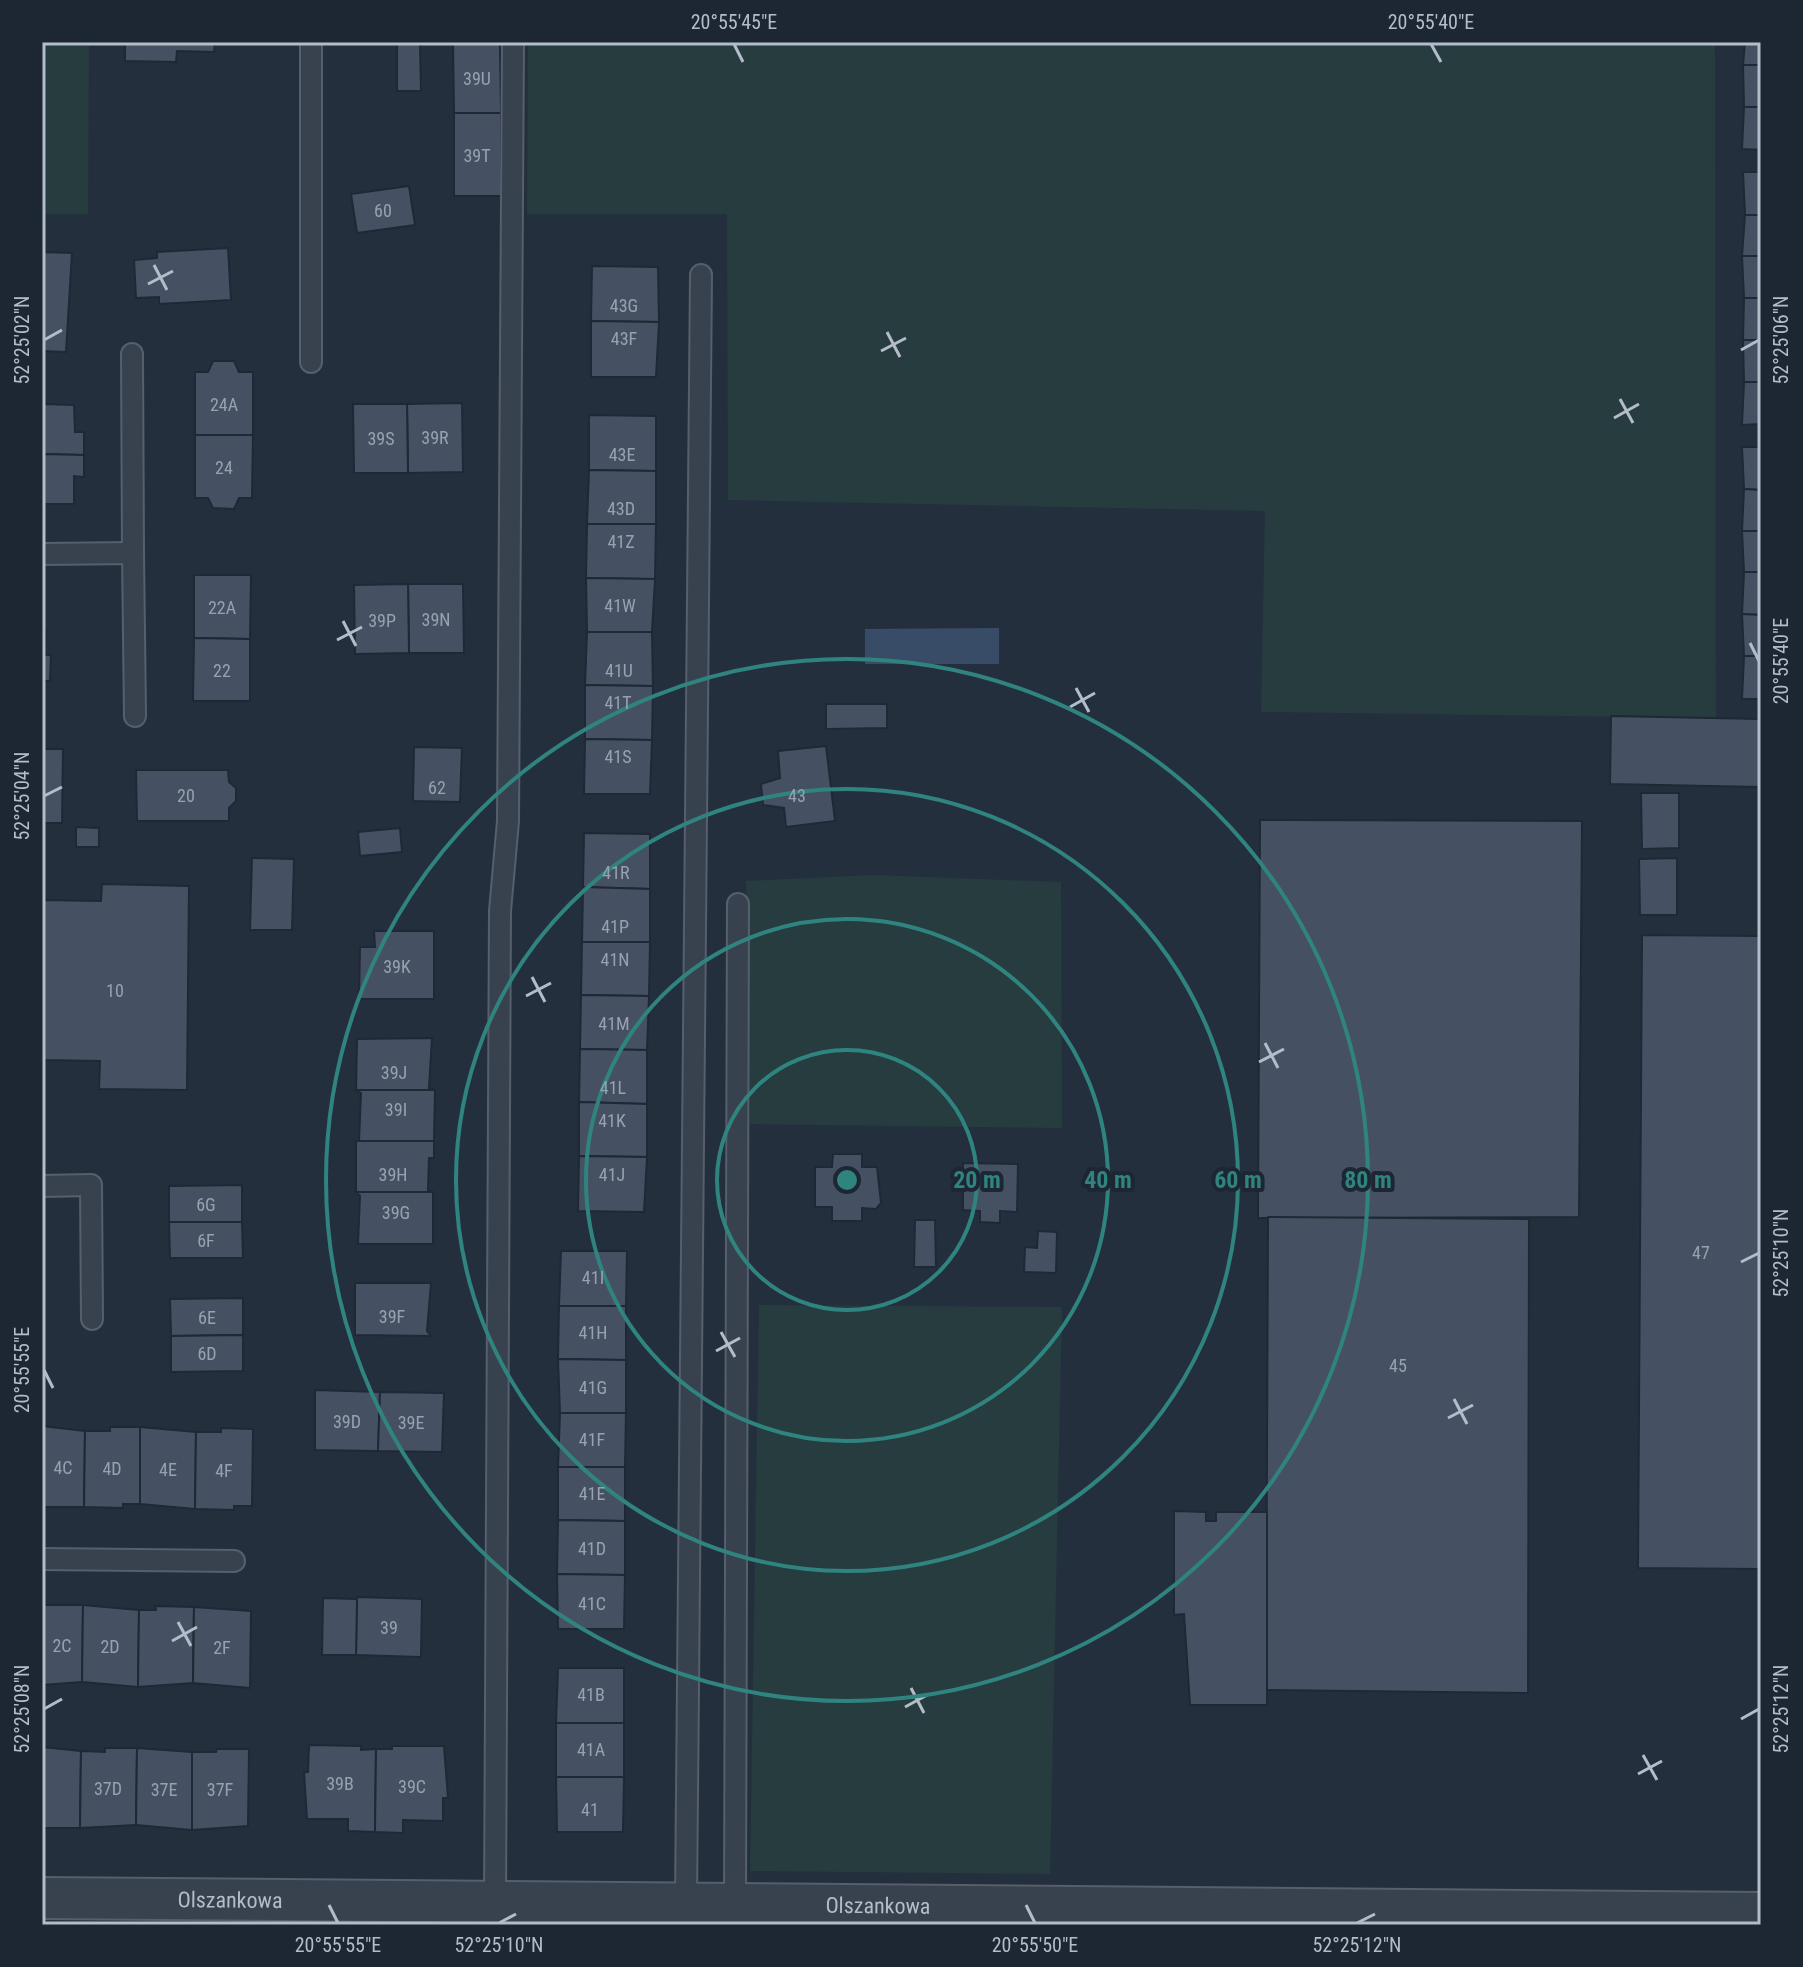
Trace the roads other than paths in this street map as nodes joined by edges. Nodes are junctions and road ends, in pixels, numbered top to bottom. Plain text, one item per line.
1 (311, 42) edge
2 (513, 42) edge
3 (701, 275) dead end
4 (132, 354) dead end
5 (311, 362) dead end
6 (133, 553) junction
7 (42, 554) edge
8 (135, 716) dead end
9 (738, 904) dead end
10 (42, 1186) edge
11 (92, 1319) dead end
12 (42, 1559) edge
13 (234, 1561) dead end
14 (42, 1898) edge
15 (495, 1902) junction
16 (686, 1902) junction
17 (735, 1902) junction
18 (109, 1912) edge
19 (1761, 1913) edge
20 (1033, 1916) edge
21 (1378, 1917) edge

1 - 5 lane
2 - 15 lane
3 - 16 lane
4 - 6 lane
6 - 7 lane
6 - 8 lane
9 - 17 lane
10 - 11 lane
12 - 13 lane
14 - 18 street, Olszankowa
15 - 16 street, Olszankowa
15 - 18 street, Olszankowa
16 - 17 street, Olszankowa
17 - 20 street, Olszankowa
19 - 21 street, Olszankowa
20 - 21 street, Olszankowa

